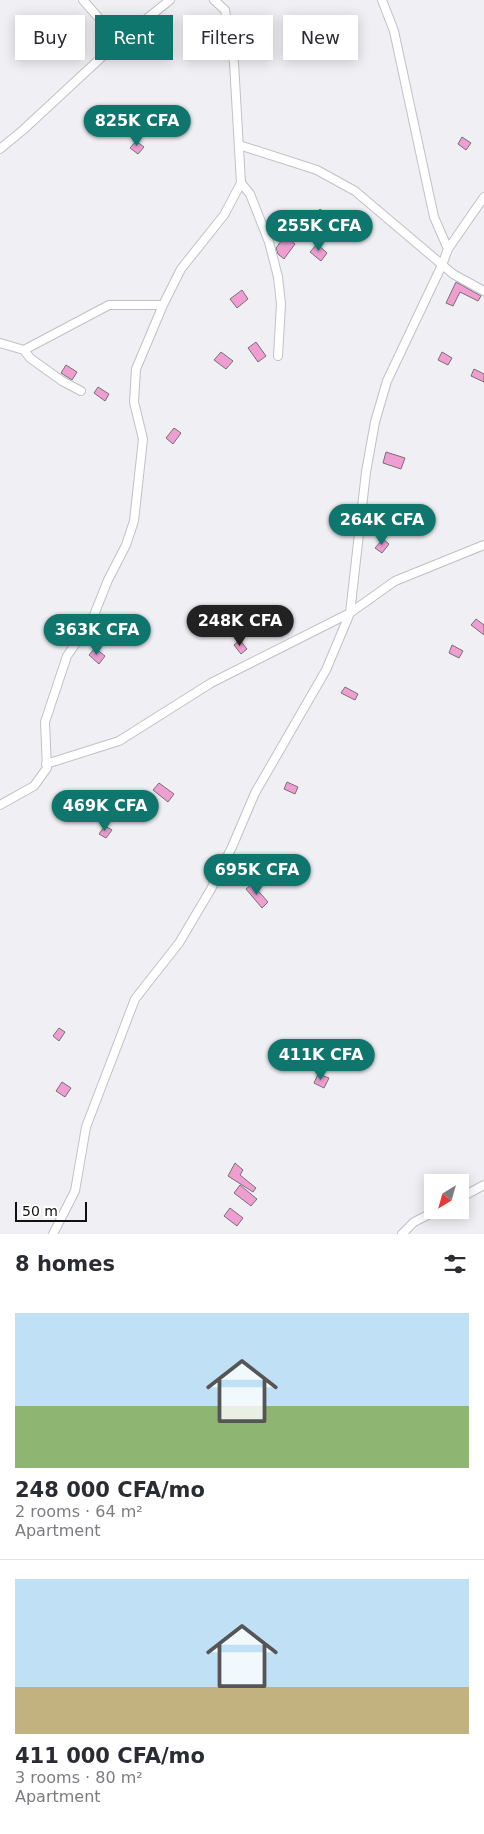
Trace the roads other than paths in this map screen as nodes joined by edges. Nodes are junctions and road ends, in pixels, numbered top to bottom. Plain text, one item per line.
1 (83, 0) edge
2 (170, 0) edge
3 (214, 0) edge
4 (382, 0) edge
5 (96, 15) edge
6 (151, 15) edge
7 (99, 60) edge
8 (240, 145) junction
9 (0, 149) edge
10 (241, 183) junction
11 (484, 197) edge
12 (448, 248) junction
13 (442, 265) junction
14 (484, 291) edge
15 (163, 305) junction
16 (0, 343) edge
17 (24, 350) junction
18 (278, 356) dead end
19 (81, 391) dead end
20 (484, 545) edge
21 (350, 613) junction
22 (46, 764) junction
23 (0, 805) edge
24 (484, 1185) edge
25 (469, 1193) edge
26 (424, 1217) edge
27 (53, 1234) edge
28 (402, 1234) edge

1 - 5 street
2 - 6 street
3 - 8 street
4 - 12 street
7 - 9 street
8 - 10 street
8 - 13 street
10 - 15 street
10 - 18 street
11 - 12 street
12 - 13 street
13 - 14 street
13 - 21 street
15 - 17 street
15 - 22 street
16 - 17 street
17 - 19 street
20 - 21 street
21 - 22 street
21 - 27 street
22 - 23 street
24 - 25 street
26 - 28 street

